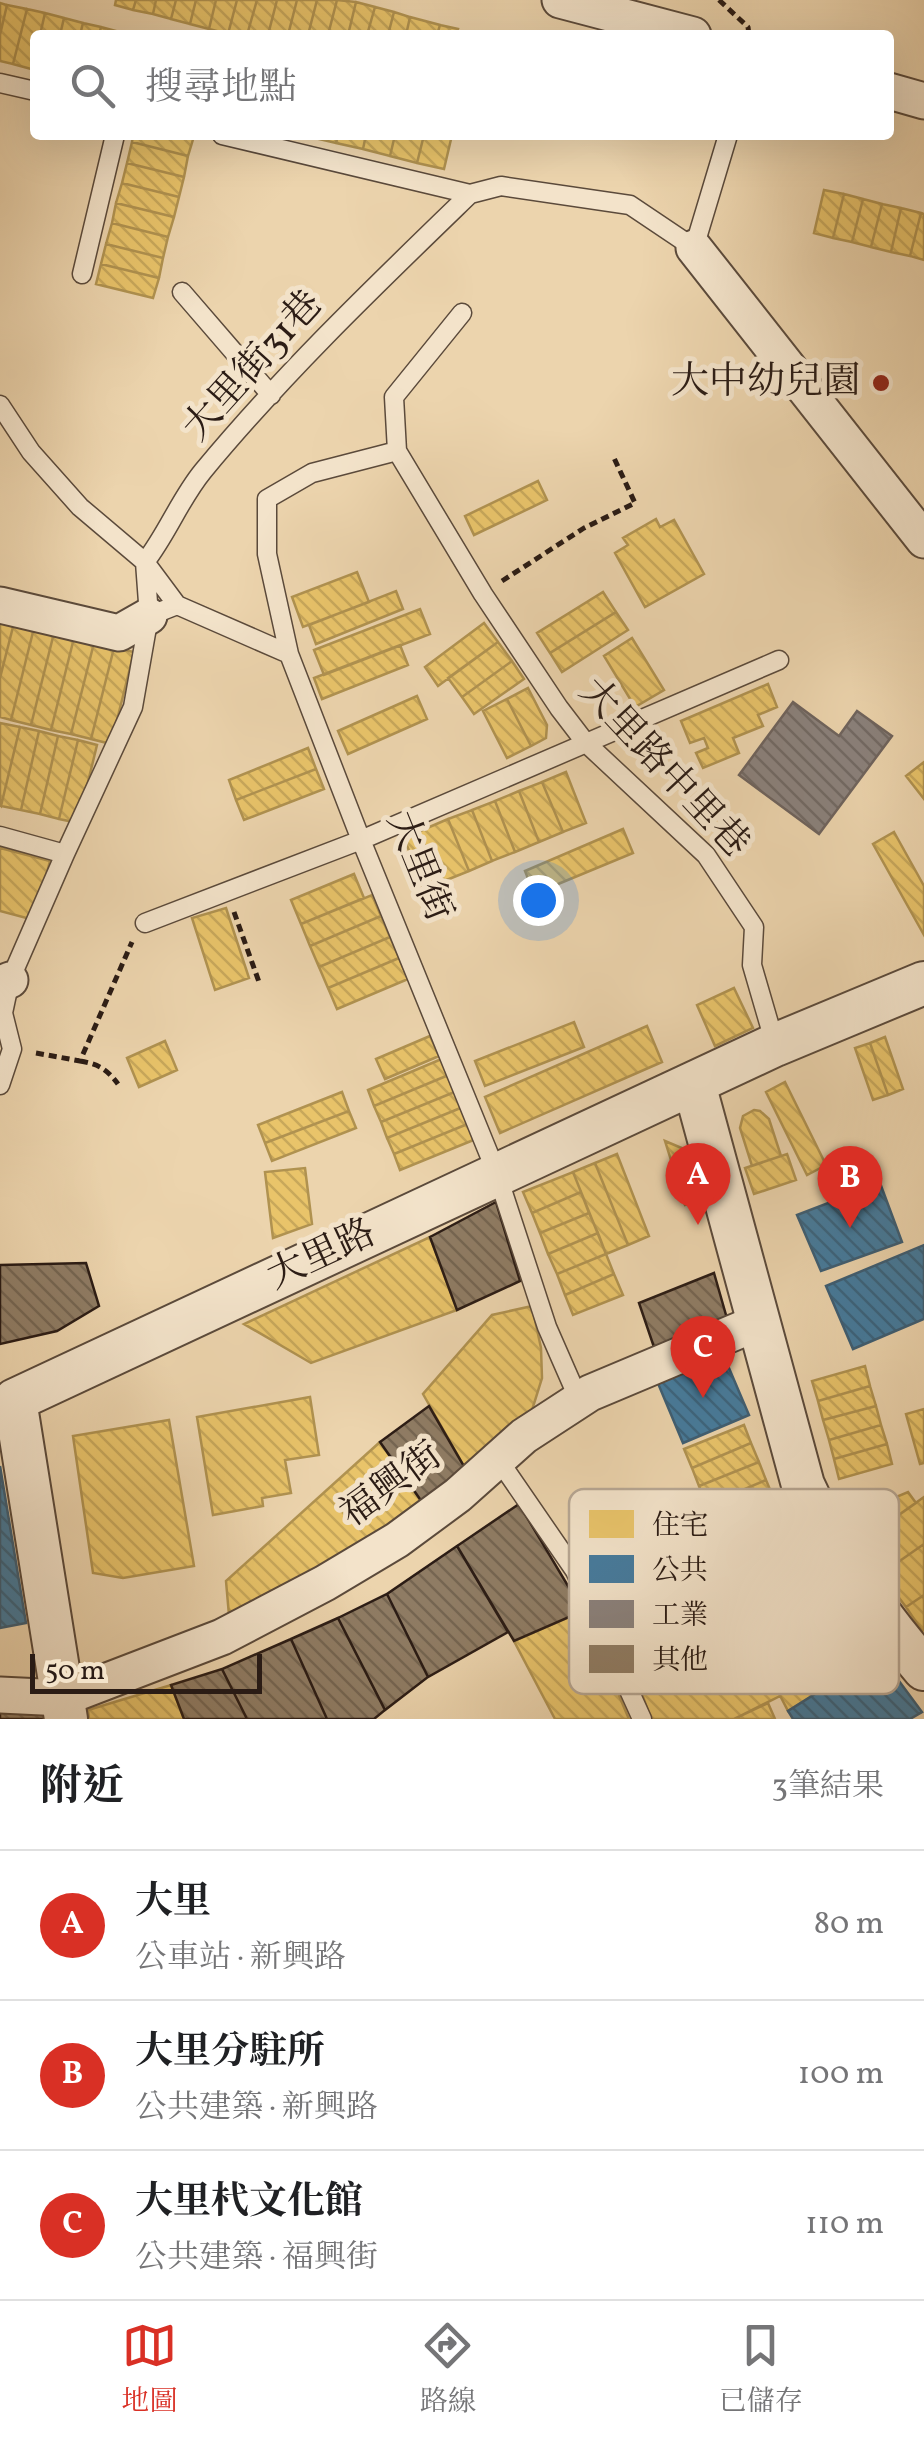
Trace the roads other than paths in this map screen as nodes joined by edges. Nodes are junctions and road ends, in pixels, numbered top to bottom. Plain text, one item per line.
1 (560, 0) edge
2 (673, 30) edge
3 (0, 83) edge
4 (30, 90) edge
5 (894, 93) edge
6 (924, 102) edge
7 (114, 140) edge
8 (243, 140) edge
9 (726, 140) edge
10 (470, 194) junction
11 (694, 248) junction
12 (82, 274) dead end
13 (182, 292) dead end
14 (462, 313) dead end
15 (271, 395) junction
16 (0, 404) edge
17 (397, 451) junction
18 (924, 540) edge
19 (145, 562) junction
20 (0, 605) edge
21 (163, 611) junction
22 (289, 654) junction
23 (779, 660) dead end
24 (585, 742) junction
25 (0, 836) edge
26 (361, 840) junction
27 (65, 854) junction
28 (145, 923) road end
29 (5, 982) edge
30 (920, 989) edge
31 (775, 1045) junction
32 (694, 1084) junction
33 (0, 1085) edge
34 (497, 1174) junction
35 (759, 1322) junction
36 (8, 1398) edge
37 (579, 1400) junction
38 (498, 1459) junction
39 (807, 1489) edge
40 (569, 1561) edge
41 (899, 1637) edge
42 (924, 1669) edge
43 (631, 1694) edge
44 (0, 1695) edge
45 (64, 1709) edge
46 (642, 1719) edge

1 - 2 street
3 - 4 lane
5 - 6 street
7 - 12 lane
8 - 10 lane
9 - 11 lane
10 - 11 lane
10 - 15 lane, 大里街31巷
11 - 18 street
13 - 15 lane
14 - 17 lane, 大里路中里巷
15 - 19 lane, 大里街31巷
16 - 19 lane
17 - 22 lane, 大里街
17 - 24 lane, 大里路中里巷
19 - 21 lane
19 - 21 lane
20 - 21 street
21 - 22 lane
21 - 27 lane
22 - 26 lane, 大里街
23 - 24 lane
24 - 26 lane
24 - 31 lane, 大里路中里巷
25 - 27 lane
26 - 28 lane
26 - 34 lane, 大里街
27 - 29 lane
29 - 33 lane
30 - 31 street, 大里路
31 - 32 street, 大里路
32 - 34 street, 大里路
32 - 35 street
34 - 36 street, 大里路
34 - 37 lane, 大里街
35 - 37 street, 福興街
35 - 39 street
36 - 45 street, 大里路
37 - 38 street, 福興街
38 - 40 lane
38 - 45 street, 福興街
41 - 42 street
43 - 46 lane
44 - 45 street

